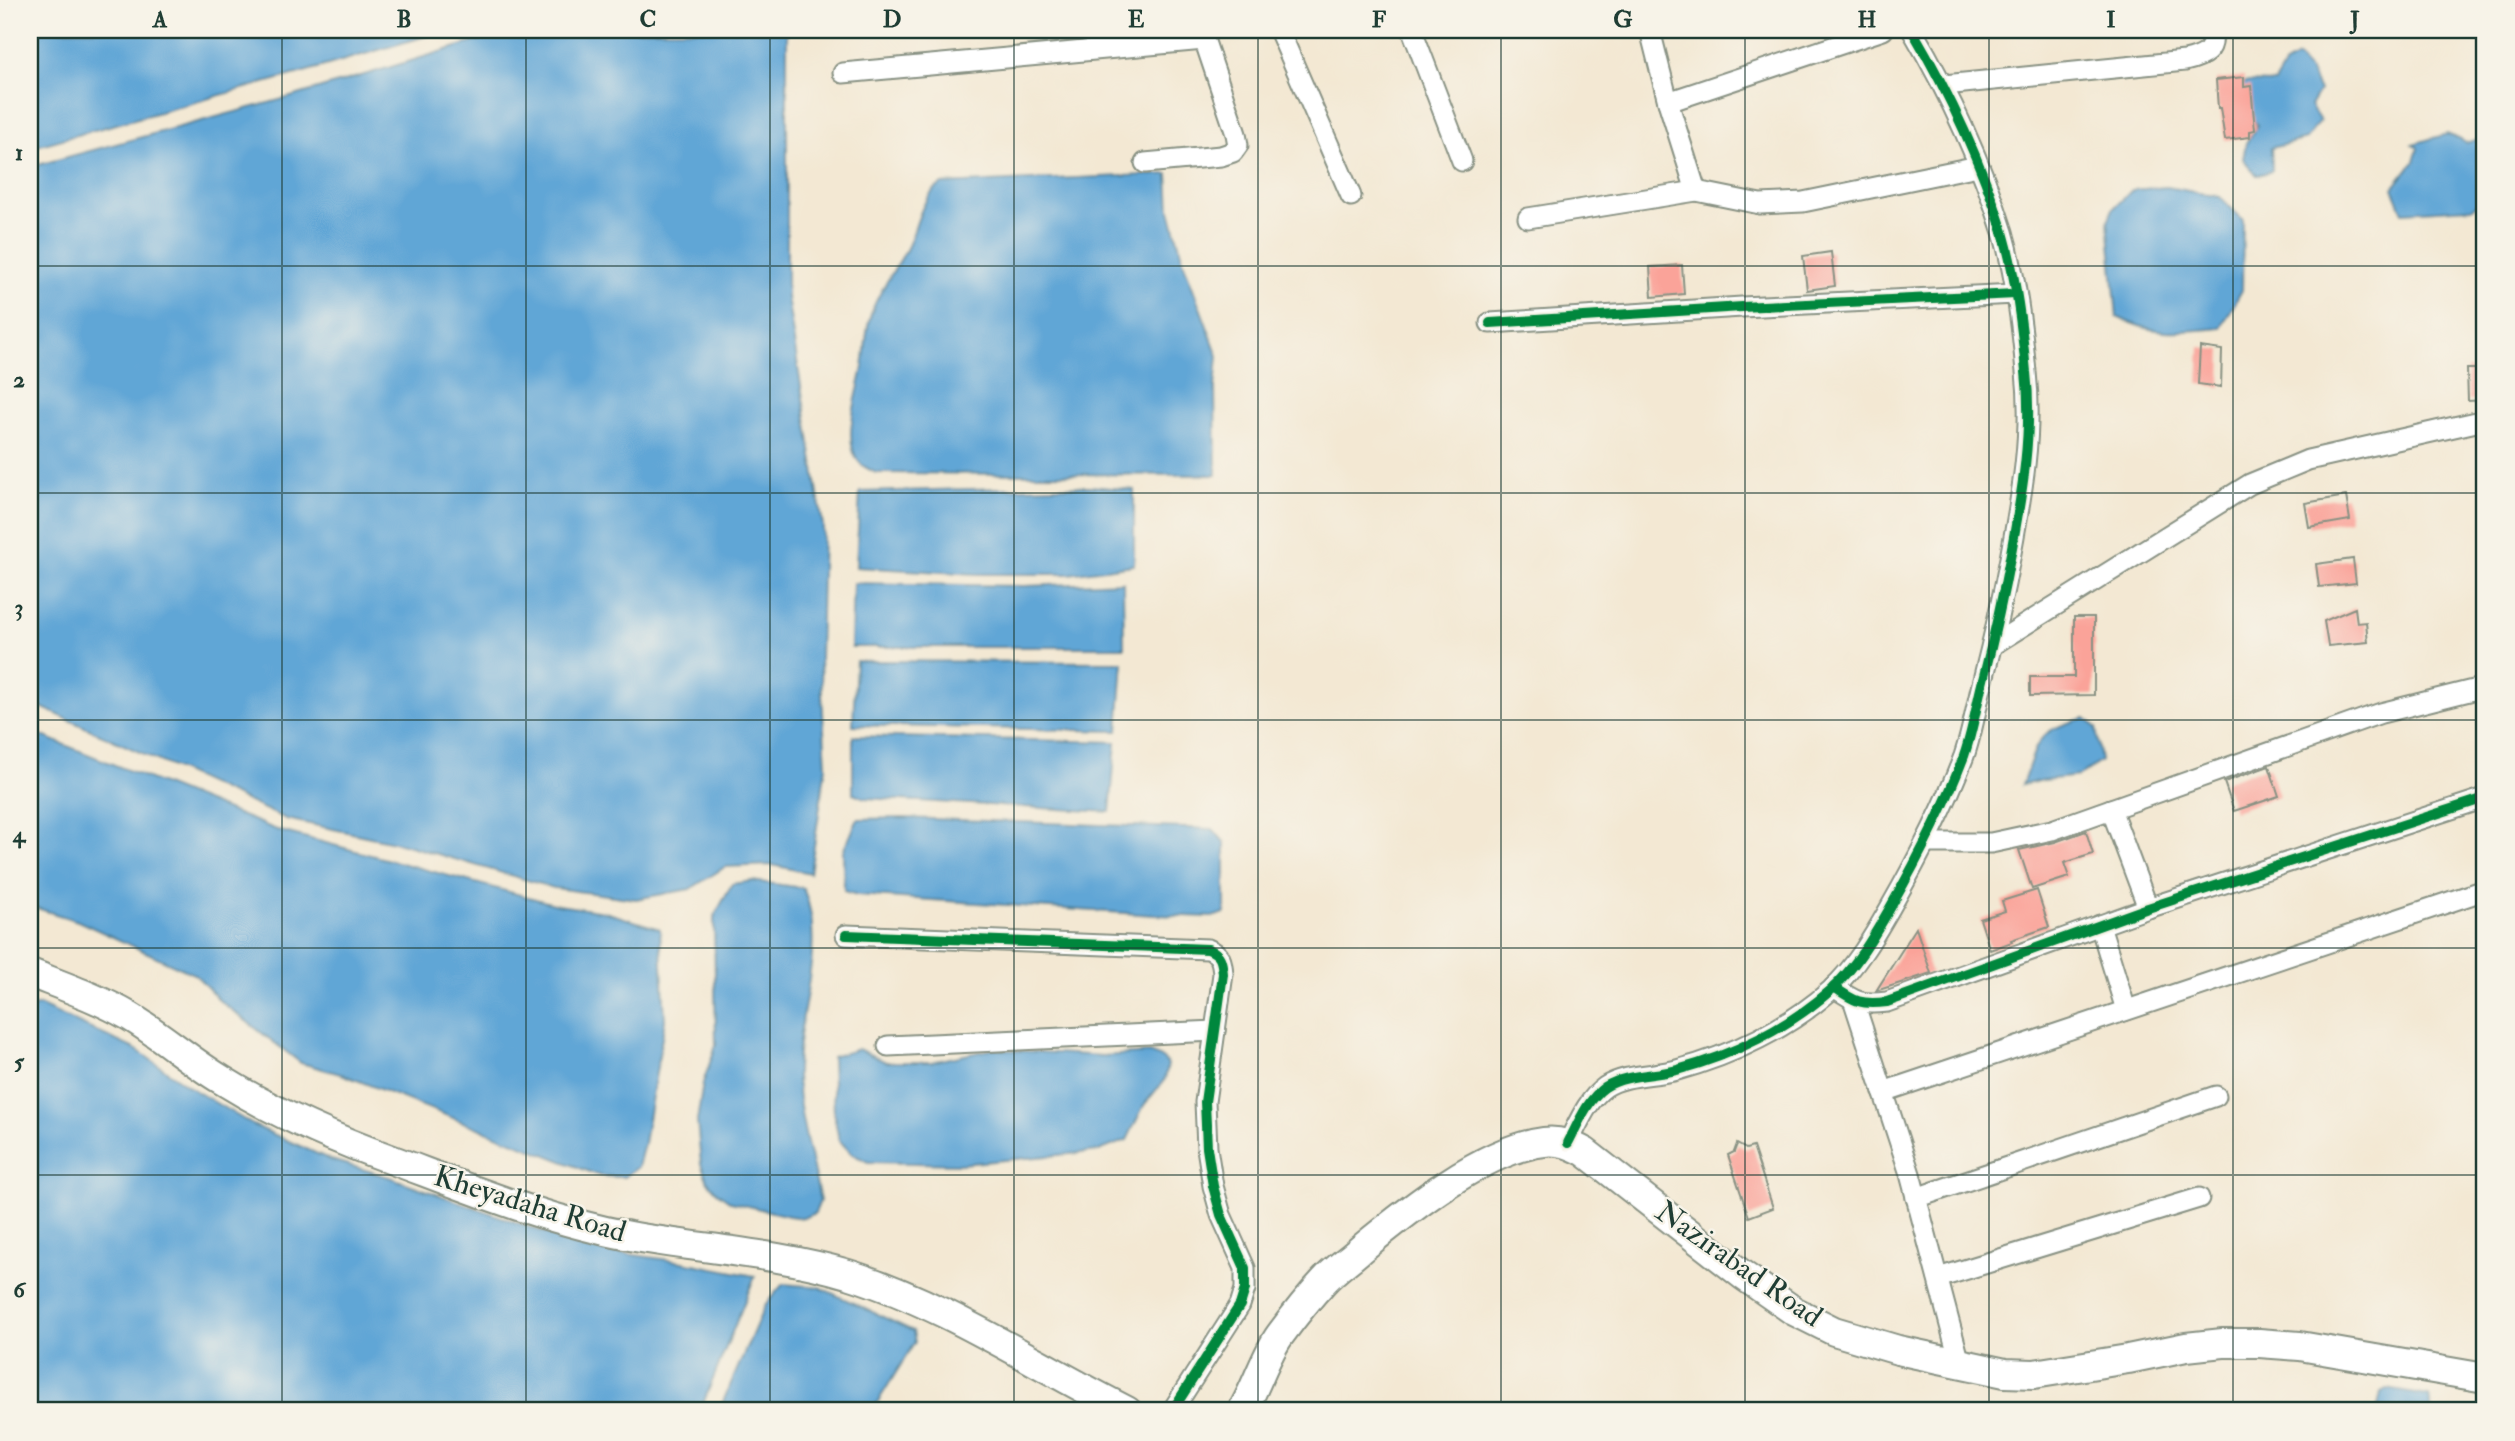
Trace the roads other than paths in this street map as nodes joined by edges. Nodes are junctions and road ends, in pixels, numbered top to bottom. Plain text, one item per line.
1 (1279, 30) edge
2 (1412, 30) edge
3 (1650, 30) edge
4 (1883, 30) edge
5 (1912, 30) edge
6 (2211, 30) edge
7 (1203, 35) edge
8 (843, 74) dead end
9 (1944, 85) junction
10 (1668, 102) junction
11 (1462, 161) dead end
12 (1145, 163) dead end
13 (1978, 166) junction
14 (1696, 191) junction
15 (1351, 196) dead end
16 (1528, 218) dead end
17 (2016, 294) junction
18 (1490, 324) dead end
19 (2485, 420) edge
20 (1994, 644) junction
21 (2485, 687) edge
22 (2485, 798) edge
23 (2111, 809) junction
24 (1926, 843) junction
25 (2485, 890) edge
26 (2148, 908) junction
27 (2100, 925) junction
28 (846, 935) dead end
29 (30, 973) edge
30 (1834, 987) junction
31 (1854, 1002) junction
32 (2126, 1010) junction
33 (1215, 1031) junction
34 (888, 1046) dead end
35 (1883, 1092) junction
36 (2216, 1096) dead end
37 (1568, 1143) junction
38 (1916, 1198) junction
39 (2199, 1198) dead end
40 (1938, 1278) junction
41 (1959, 1363) junction
42 (2485, 1378) edge
43 (1128, 1411) edge
44 (1172, 1411) edge
45 (1242, 1411) edge

1 - 15 street
2 - 11 street
3 - 10 street
4 - 10 street
5 - 9 street
6 - 9 street
7 - 8 street
7 - 12 street
9 - 13 street
10 - 14 street
13 - 14 street
13 - 17 street
14 - 16 street
17 - 18 street
17 - 20 street
19 - 20 street
20 - 24 street
21 - 23 street
22 - 26 street
23 - 24 street
23 - 26 street
24 - 30 street
25 - 32 street
26 - 27 street
27 - 31 street
27 - 32 street
28 - 33 street
29 - 43 main road, Kheyadaha Road
30 - 31 street
30 - 37 street
31 - 35 street
32 - 35 street
33 - 34 street
33 - 44 street
35 - 38 street
36 - 38 street
37 - 41 main road, Nazirabad Road
37 - 45 main road
38 - 40 street
39 - 40 street
40 - 41 street
41 - 42 main road, Nazirabad Road

